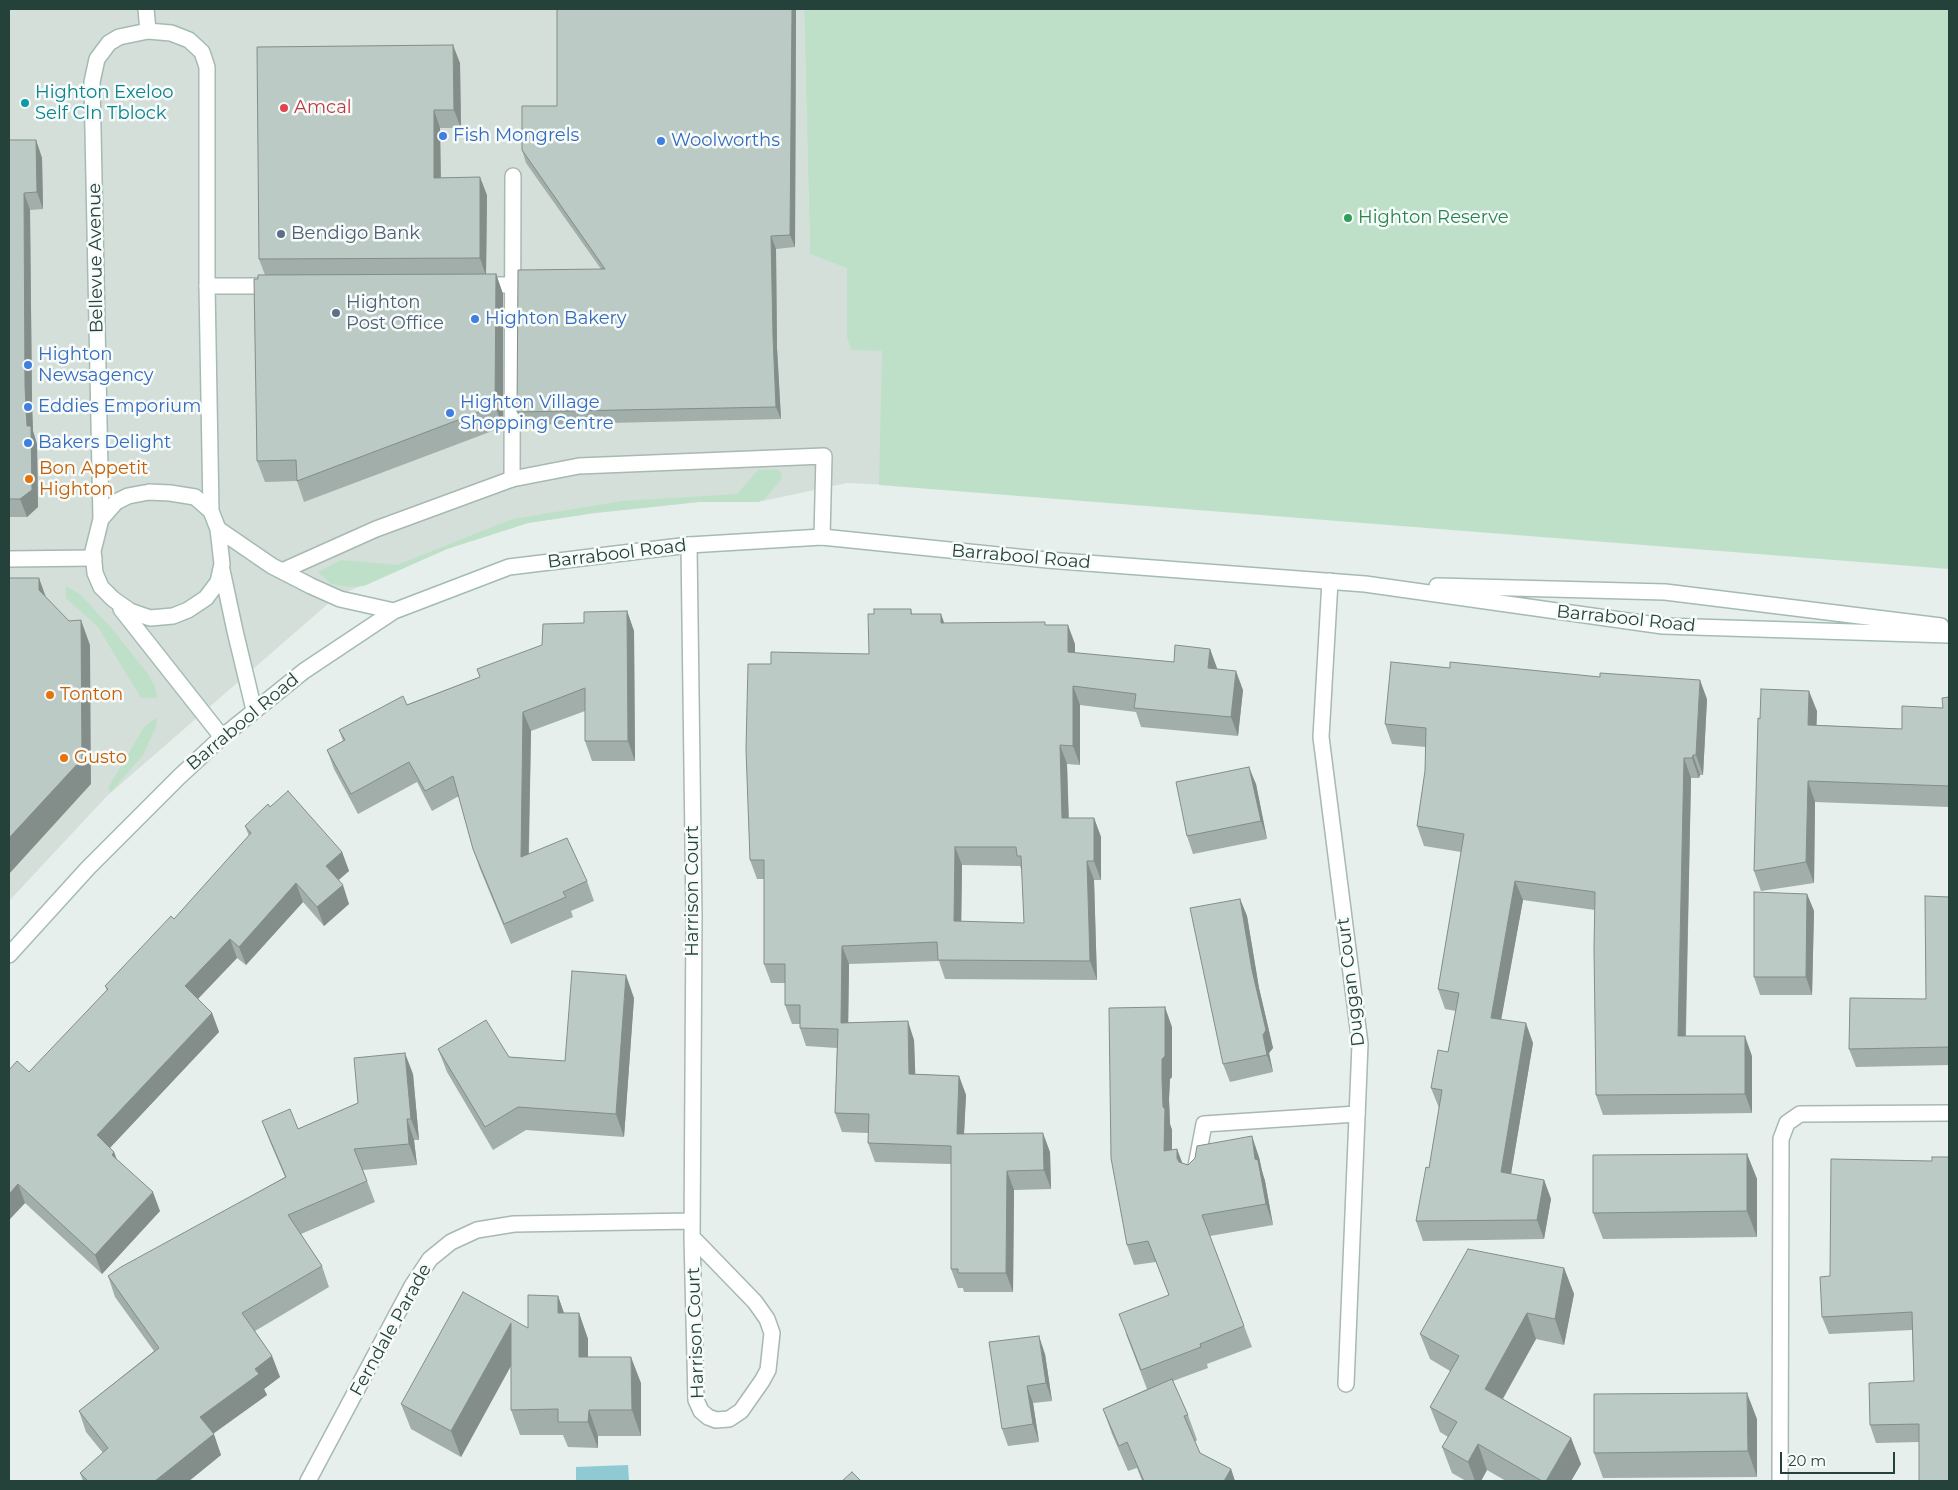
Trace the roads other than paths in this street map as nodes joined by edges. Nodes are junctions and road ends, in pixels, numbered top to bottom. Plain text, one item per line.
1 (146, 9) edge
2 (148, 31) junction
3 (513, 176) dead end
4 (464, 285) edge
5 (513, 285) junction
6 (207, 286) junction
7 (286, 286) edge
8 (512, 479) junction
9 (211, 511) junction
10 (101, 519) junction
11 (218, 529) junction
12 (822, 537) junction
13 (689, 545) junction
14 (94, 558) junction
15 (9, 559) edge
16 (222, 564) junction
17 (282, 571) junction
18 (1330, 581) junction
19 (1365, 584) junction
20 (113, 600) junction
21 (394, 612) junction
22 (1949, 627) edge
23 (1949, 635) edge
24 (254, 710) junction
25 (222, 737) junction
26 (9, 955) edge
27 (1949, 1112) edge
28 (1357, 1114) junction
29 (1193, 1176) edge
30 (692, 1221) junction
31 (692, 1237) junction
32 (1346, 1384) dead end
33 (308, 1481) edge
34 (1780, 1481) edge

1 - 2 street
2 - 6 street, Bellevue Avenue
2 - 10 street, Bellevue Avenue
3 - 5 street
4 - 5 street
5 - 8 street
6 - 7 street
6 - 9 street, Bellevue Avenue
8 - 12 street
8 - 17 street
9 - 10 street, Bellevue Avenue
9 - 11 street, Bellevue Avenue
10 - 14 street, Bellevue Avenue
11 - 16 street, Bellevue Avenue
11 - 17 street
12 - 13 street, Barrabool Road
12 - 18 street, Barrabool Road
13 - 21 street, Barrabool Road
13 - 30 street, Harrison Court
14 - 15 street
14 - 20 street, Bellevue Avenue
16 - 20 street, Bellevue Avenue
16 - 24 street, Bellevue Avenue
17 - 21 street
18 - 19 street, Barrabool Road
18 - 28 street, Duggan Court
19 - 22 street, Barrabool Road
19 - 23 street, Barrabool Road
20 - 25 street, Bellevue Avenue
21 - 24 street, Barrabool Road
24 - 25 street, Barrabool Road
25 - 26 street, Barrabool Road
27 - 34 street
28 - 29 street
28 - 32 street, Duggan Court
30 - 31 street, Harrison Court
30 - 33 street, Ferndale Parade
31 - 31 street, Harrison Court

